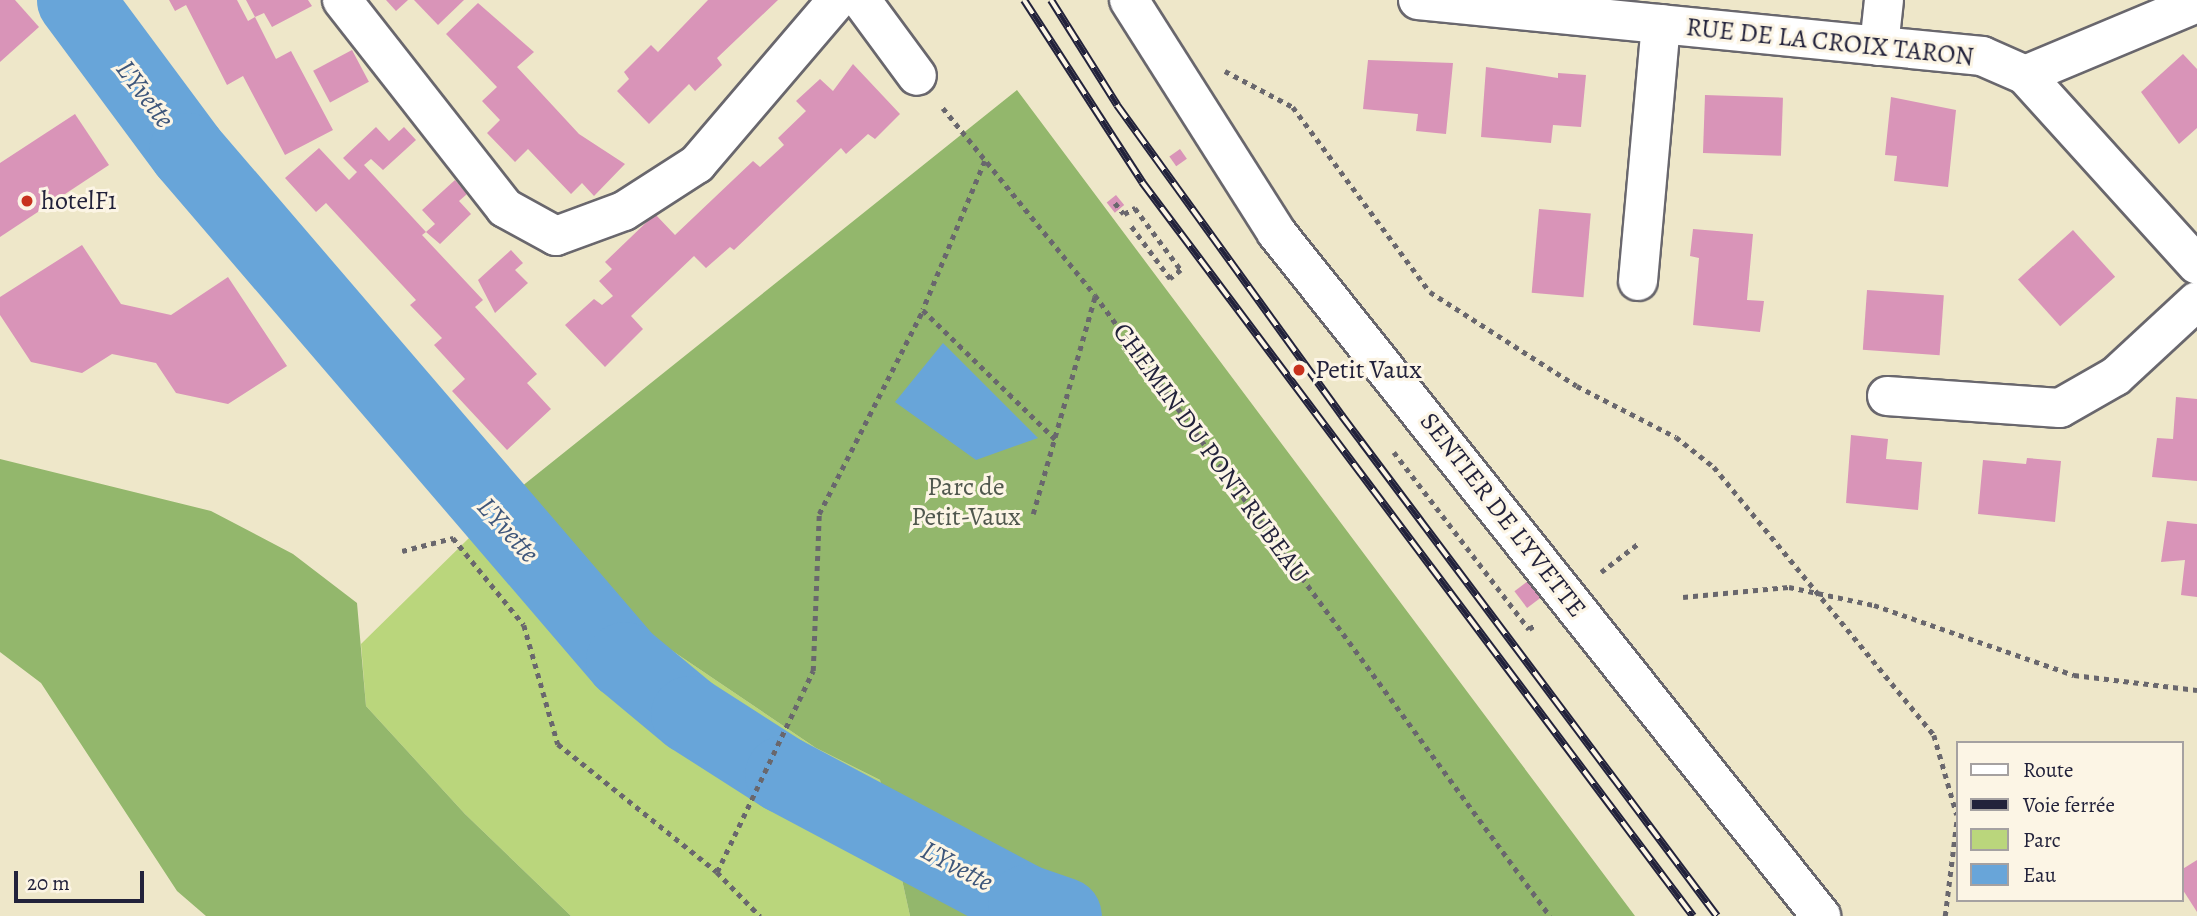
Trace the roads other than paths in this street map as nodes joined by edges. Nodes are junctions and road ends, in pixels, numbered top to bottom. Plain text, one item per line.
1 (342, 0) edge
2 (837, 0) edge
3 (861, 0) edge
4 (1418, 0) edge
5 (1884, 0) edge
6 (2197, 3) edge
7 (1143, 5) edge
8 (1661, 24) junction
9 (1879, 46) junction
10 (2025, 75) junction
11 (917, 76) road end
12 (2197, 265) edge
13 (1638, 281) dead end
14 (2197, 301) edge
15 (1887, 396) dead end
16 (1821, 916) edge

1 - 2 street
3 - 11 street
4 - 8 street, RUE DE LA CROIX TARON
5 - 9 street
6 - 10 street
7 - 16 street, SENTIER DE L'YVETTE
8 - 9 street, RUE DE LA CROIX TARON
8 - 13 street
9 - 10 street, RUE DE LA CROIX TARON
10 - 12 street, RUE DE LA CROIX TARON
14 - 15 street

